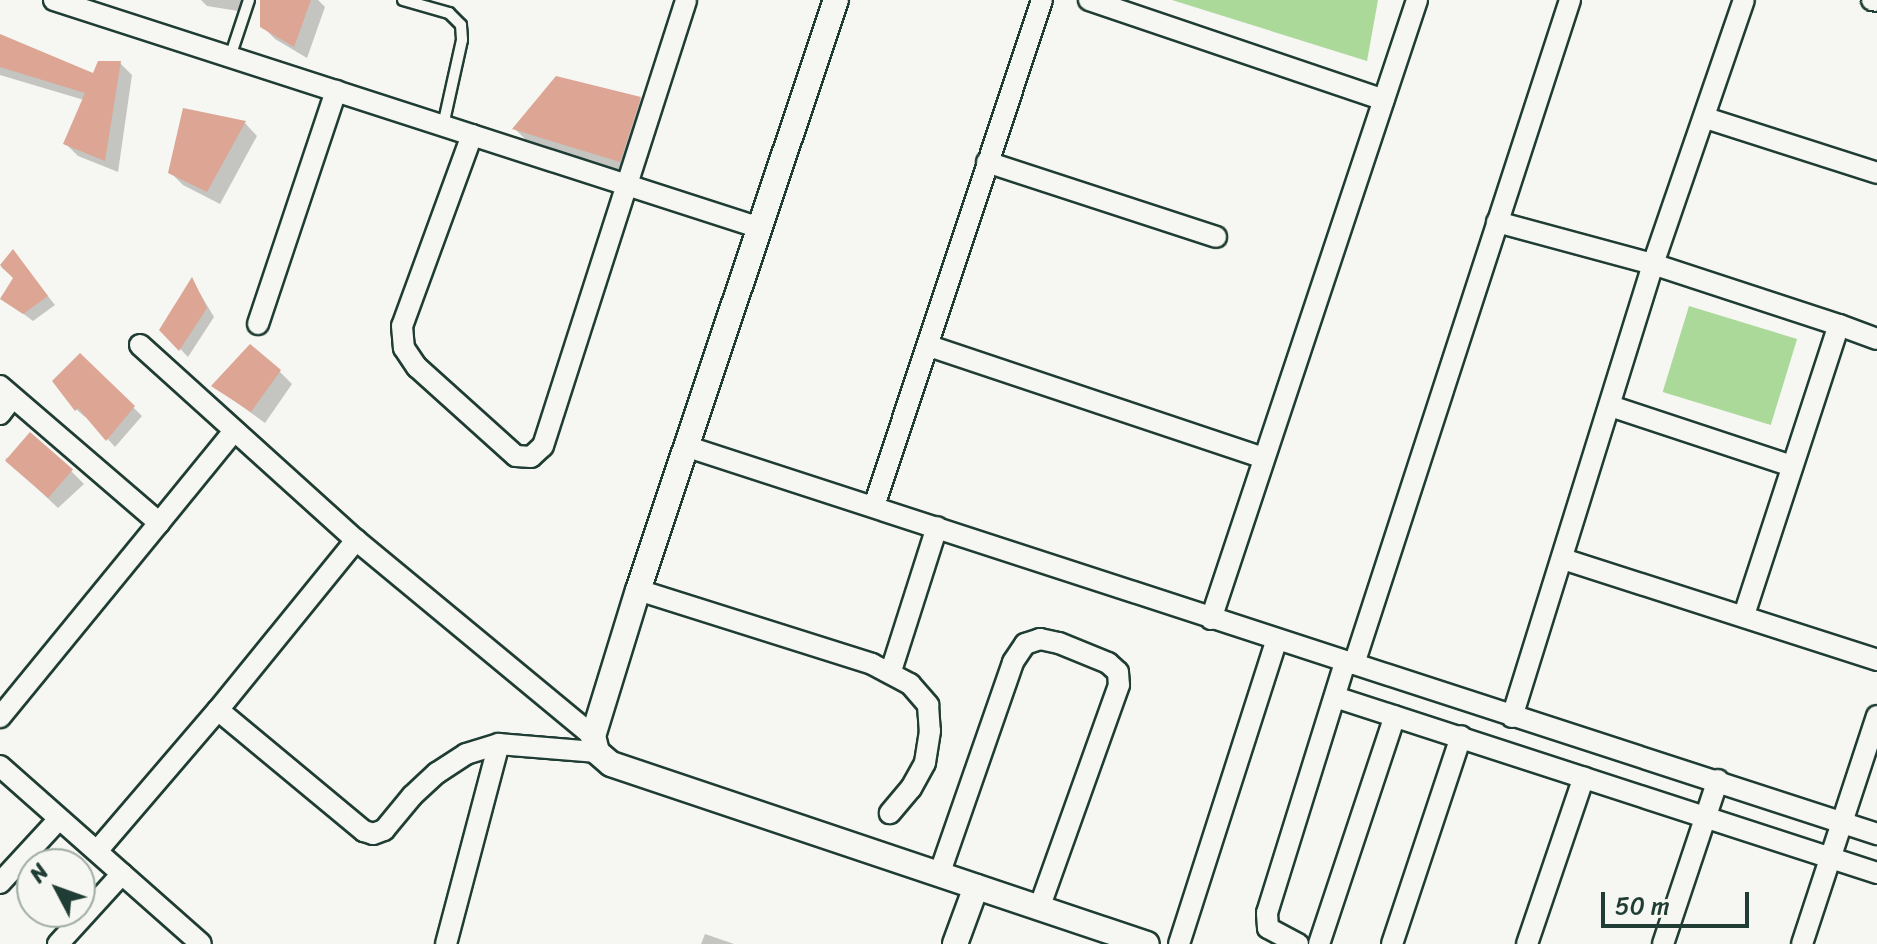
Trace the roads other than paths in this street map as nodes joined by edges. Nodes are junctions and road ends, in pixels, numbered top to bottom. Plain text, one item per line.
1 (54, 0) edge
2 (249, 0) edge
3 (403, 0) edge
4 (686, 0) edge
5 (836, 0) edge
6 (1042, 0) edge
7 (1089, 0) edge
8 (1417, 0) edge
9 (1570, 0) edge
10 (1744, 0) edge
11 (230, 57) junction
12 (336, 91) junction
13 (1384, 100) junction
14 (1706, 118) junction
15 (443, 126) junction
16 (472, 135) junction
17 (987, 162) junction
18 (1877, 173) edge
19 (628, 185) junction
20 (1497, 222) junction
21 (760, 228) junction
22 (1216, 237) dead end
23 (1653, 264) junction
24 (258, 324) dead end
25 (1839, 325) junction
26 (1877, 339) edge
27 (140, 345) dead end
28 (929, 346) junction
29 (7, 392) edge
30 (1610, 406) junction
31 (0, 414) edge
32 (234, 431) junction
33 (685, 446) junction
34 (1263, 458) junction
35 (1791, 466) junction
36 (874, 506) junction
37 (159, 523) junction
38 (937, 527) junction
39 (356, 540) junction
40 (1563, 559) junction
41 (638, 590) junction
42 (1744, 615) junction
43 (1211, 619) junction
44 (1277, 639) junction
45 (1877, 660) edge
46 (1350, 663) junction
47 (891, 671) junction
48 (1335, 697) junction
49 (218, 710) junction
50 (1395, 716) junction
51 (1877, 716) edge
52 (0, 717) edge
53 (1512, 717) junction
54 (1461, 736) junction
55 (499, 744) junction
56 (595, 744) junction
57 (0, 766) edge
58 (1584, 777) junction
59 (1718, 780) junction
60 (890, 813) dead end
61 (1704, 818) junction
62 (59, 819) junction
63 (1843, 822) junction
64 (1877, 834) edge
65 (97, 851) junction
66 (1832, 858) junction
67 (1877, 873) edge
68 (122, 874) junction
69 (939, 875) junction
70 (0, 883) edge
71 (976, 887) junction
72 (1039, 909) junction
73 (959, 943) edge
74 (58, 944) edge
75 (201, 944) edge
76 (446, 944) edge
77 (1147, 944) edge
78 (1179, 944) edge
79 (1298, 944) edge
80 (1319, 944) edge
81 (1392, 944) edge
82 (1527, 944) edge
83 (1663, 944) edge
84 (1802, 944) edge

1 - 11 street
2 - 11 lane
3 - 15 lane
4 - 19 street
5 - 21 street
6 - 17 street
7 - 13 street
8 - 13 street
9 - 20 street
10 - 14 street
11 - 12 street
12 - 15 street
12 - 24 street
13 - 34 street
14 - 18 street
14 - 23 street
15 - 16 street
16 - 19 street
16 - 19 street
17 - 22 street
17 - 28 street
19 - 21 street
20 - 23 street
20 - 46 street
21 - 33 street
23 - 25 street
23 - 30 street
25 - 26 street
25 - 35 street
27 - 32 street
28 - 34 street
28 - 36 street
29 - 31 street
29 - 37 street
30 - 35 street
30 - 40 street
32 - 37 street
32 - 39 street
33 - 36 street
33 - 41 street
34 - 43 street
35 - 42 street
36 - 38 street
37 - 52 street
38 - 43 street
38 - 47 street
39 - 49 street
39 - 56 street
40 - 42 street
40 - 53 street
41 - 47 street
41 - 56 street
42 - 45 street
43 - 44 street
44 - 46 street
44 - 78 street
46 - 48 street
46 - 53 street
47 - 60 street
48 - 50 street
48 - 79 street
49 - 55 street
49 - 65 street
50 - 54 street
50 - 80 street
51 - 63 street
53 - 59 street
54 - 58 street
54 - 81 street
55 - 56 street
55 - 76 street
56 - 69 street
57 - 62 street
58 - 61 street
58 - 82 street
59 - 61 street
59 - 63 street
61 - 66 street
61 - 83 street
62 - 65 street
62 - 70 street
63 - 64 street
63 - 66 street
65 - 68 street
66 - 67 street
66 - 84 street
68 - 74 street
68 - 75 street
69 - 71 street
69 - 72 street
71 - 72 street
71 - 73 street
72 - 77 street

